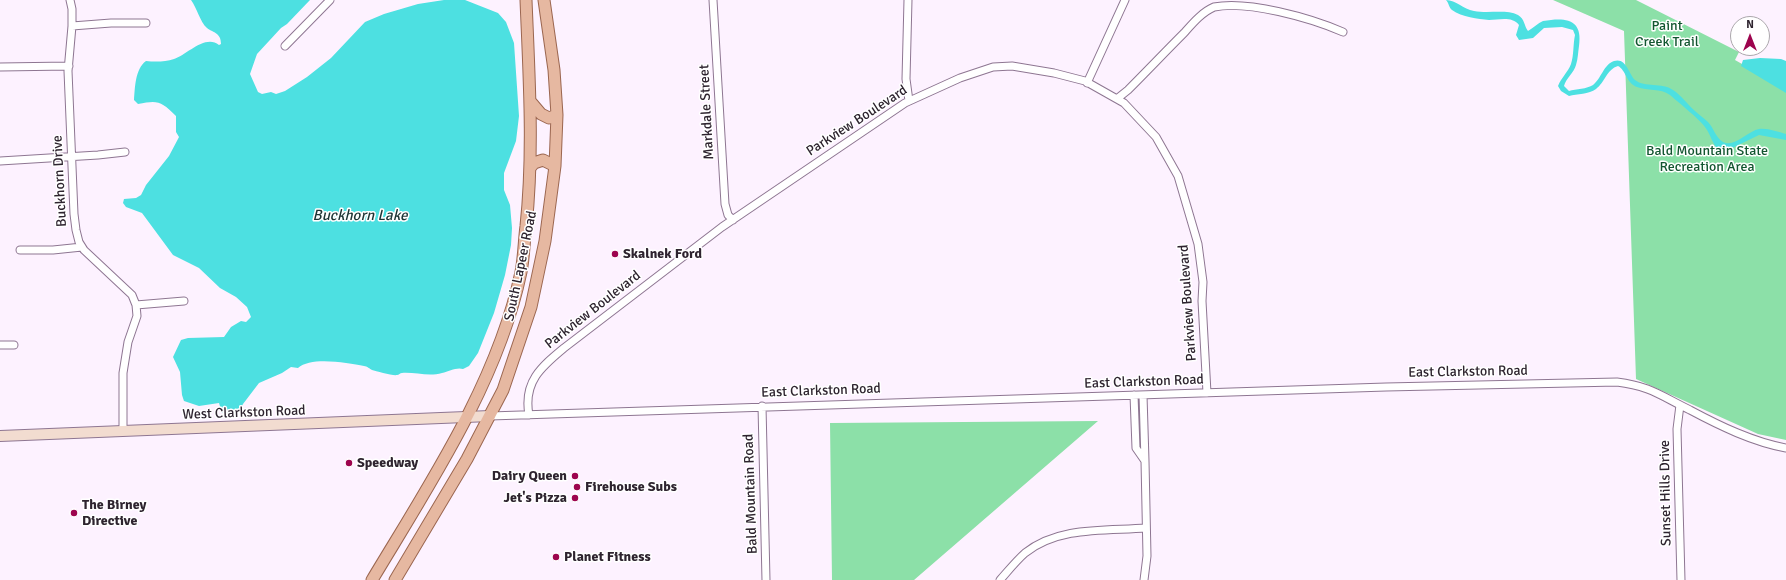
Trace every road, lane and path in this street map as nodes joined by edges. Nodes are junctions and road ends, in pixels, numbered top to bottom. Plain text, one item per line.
1 (70, 0) edge
2 (330, 0) edge
3 (526, 0) edge
4 (544, 0) edge
5 (713, 0) edge
6 (908, 0) edge
7 (1125, 0) edge
8 (146, 24) dead end
9 (72, 26) junction
10 (1343, 32) dead end
11 (286, 46) dead end
12 (69, 66) junction
13 (0, 67) edge
14 (1087, 82) junction
15 (1118, 98) junction
16 (530, 100) junction
17 (909, 101) junction
18 (557, 115) junction
19 (125, 152) dead end
20 (71, 157) junction
21 (0, 161) edge
22 (555, 166) junction
23 (530, 168) junction
24 (733, 220) junction
25 (82, 247) junction
26 (20, 250) dead end
27 (184, 301) dead end
28 (136, 305) junction
29 (0, 345) edge
30 (14, 345) dead end
31 (1207, 393) junction
32 (1134, 395) junction
33 (1143, 395) junction
34 (1680, 405) junction
35 (762, 406) junction
36 (529, 415) junction
37 (490, 416) junction
38 (466, 418) junction
39 (123, 432) junction
40 (0, 436) edge
41 (1786, 448) edge
42 (1145, 461) junction
43 (416, 506) junction
44 (1146, 528) junction
45 (372, 580) edge
46 (379, 580) edge
47 (394, 580) edge
48 (766, 580) edge
49 (1000, 580) edge
50 (1144, 580) edge
51 (1681, 580) edge

1 - 9 street, Buckhorn Drive
2 - 11 street
3 - 16 main road, South Lapeer Road
4 - 18 main road, South Lapeer Road
5 - 24 street, Markdale Street
6 - 17 street
7 - 14 street
8 - 9 street
9 - 12 street, Buckhorn Drive
10 - 15 street
12 - 13 street
12 - 20 street, Buckhorn Drive
14 - 15 street, Parkview Boulevard
14 - 17 street, Parkview Boulevard
15 - 31 street, Parkview Boulevard
16 - 18 main road
16 - 23 main road, South Lapeer Road
17 - 24 street, Parkview Boulevard
18 - 22 main road, South Lapeer Road
19 - 20 street
20 - 21 street
20 - 25 street, Buckhorn Drive
22 - 23 main road
22 - 37 main road, South Lapeer Road
23 - 38 main road, South Lapeer Road
24 - 36 street, Parkview Boulevard
25 - 26 street
25 - 28 street, Buckhorn Drive
27 - 28 street
28 - 39 street
29 - 30 street
31 - 33 street, East Clarkston Road
31 - 34 street, East Clarkston Road
32 - 33 street, East Clarkston Road
32 - 35 street, East Clarkston Road
32 - 42 street
33 - 42 street
34 - 41 street, East Clarkston Road
34 - 51 street, Sunset Hills Drive
35 - 36 street, East Clarkston Road
35 - 48 street, Bald Mountain Road
36 - 37 street, East Clarkston Road
37 - 38 main road, West Clarkston Road
37 - 47 main road, South Lapeer Road
38 - 39 main road, West Clarkston Road
38 - 43 main road, South Lapeer Road
39 - 40 main road, West Clarkston Road
42 - 44 street
43 - 45 main road, South Lapeer Road
43 - 46 main road
44 - 49 street
44 - 50 street

